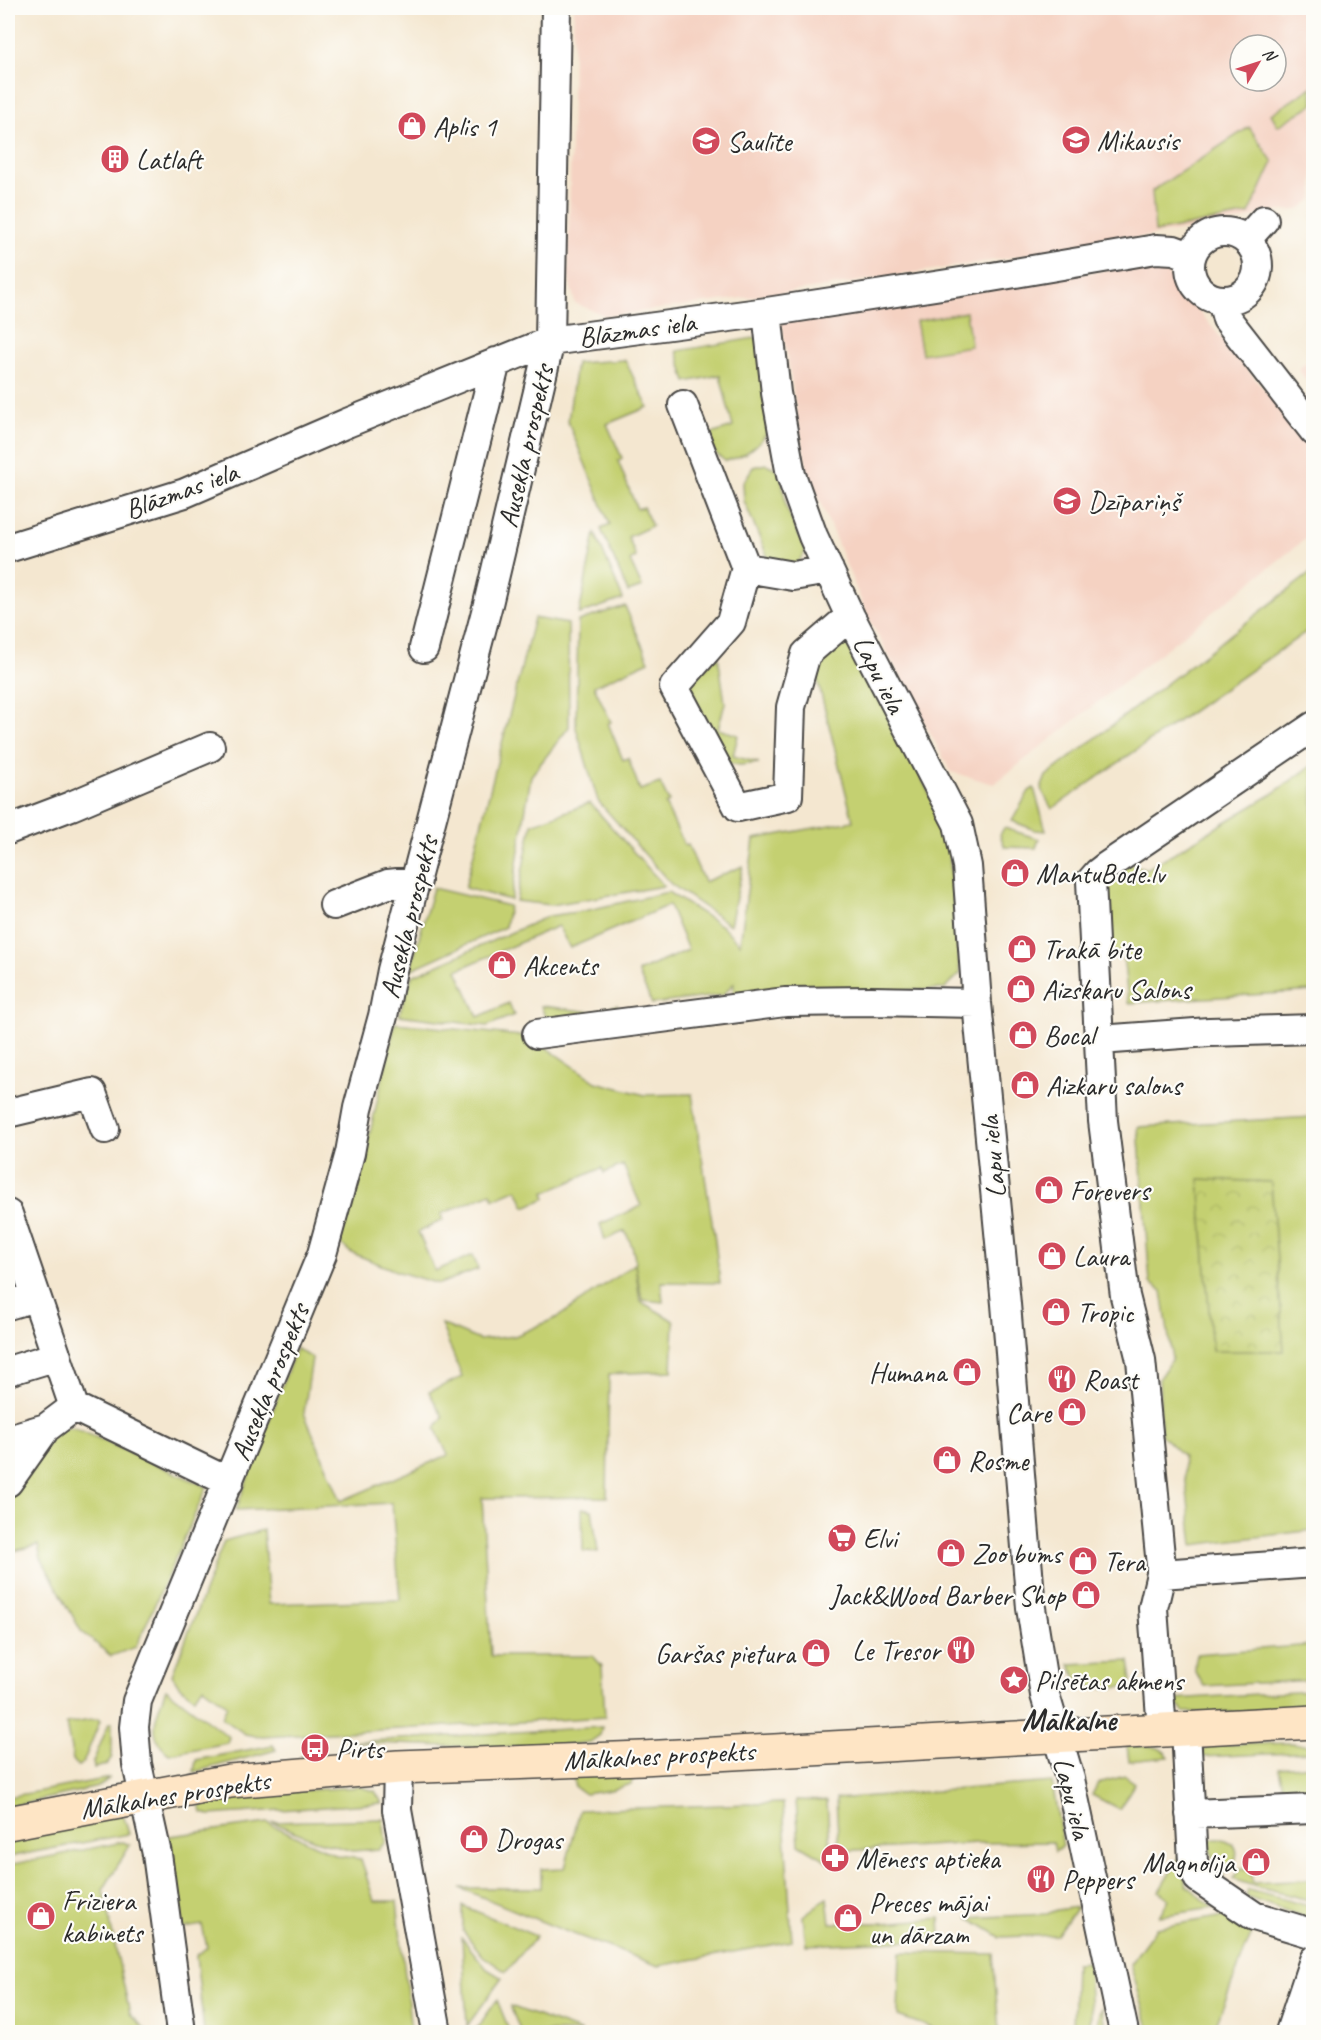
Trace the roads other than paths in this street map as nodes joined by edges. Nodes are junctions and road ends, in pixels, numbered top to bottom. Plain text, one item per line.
1 (556, 8) edge
2 (1190, 256) junction
3 (1222, 301) junction
4 (767, 312) junction
5 (550, 341) junction
6 (496, 362) junction
7 (683, 405) dead end
8 (1314, 431) edge
9 (8, 548) edge
10 (746, 568) junction
11 (829, 570) junction
12 (850, 616) junction
13 (424, 648) dead end
14 (1314, 726) edge
15 (210, 747) dead end
16 (8, 830) edge
17 (417, 881) junction
18 (334, 905) dead end
19 (977, 1004) junction
20 (1314, 1029) edge
21 (537, 1034) dead end
22 (1100, 1040) junction
23 (8, 1113) edge
24 (105, 1129) dead end
25 (8, 1214) edge
26 (35, 1297) junction
27 (8, 1305) edge
28 (57, 1356) junction
29 (8, 1371) edge
30 (74, 1407) junction
31 (45, 1428) junction
32 (8, 1439) edge
33 (8, 1482) edge
34 (228, 1482) junction
35 (1314, 1563) edge
36 (1161, 1574) junction
37 (1314, 1722) edge
38 (1174, 1730) junction
39 (1056, 1736) junction
40 (398, 1767) junction
41 (143, 1796) junction
42 (1314, 1809) edge
43 (1190, 1814) junction
44 (8, 1823) edge
45 (1314, 1934) edge
46 (1314, 1960) edge
47 (181, 2032) edge
48 (437, 2032) edge
49 (1124, 2032) edge
50 (1290, 2032) edge

1 - 5 street, Ausekļa prospekts
2 - 3 street
2 - 3 street
2 - 4 street, Blāzmas iela
3 - 8 street
4 - 5 street, Blāzmas iela
4 - 11 street, Lapu iela
5 - 6 street, Blāzmas iela
5 - 17 street, Ausekļa prospekts
6 - 9 street, Blāzmas iela
6 - 13 street
7 - 10 street
10 - 11 street
10 - 12 street
11 - 12 street, Lapu iela
12 - 19 street, Lapu iela
14 - 22 street
15 - 16 street
17 - 18 street
17 - 34 street, Ausekļa prospekts
19 - 21 street
19 - 39 street, Lapu iela
20 - 22 street
22 - 36 street
23 - 24 street
25 - 26 street
26 - 27 street
26 - 28 street
28 - 29 street
28 - 30 street
30 - 31 street
30 - 34 street
31 - 32 street
31 - 33 street
34 - 41 street, Ausekļa prospekts
35 - 36 street
36 - 38 street
37 - 38 main road, Mālkalnes prospekts
38 - 39 main road, Mālkalnes prospekts
38 - 43 street
39 - 40 main road, Mālkalnes prospekts
39 - 49 street, Lapu iela
40 - 41 main road, Mālkalnes prospekts
40 - 48 street
41 - 44 main road, Mālkalnes prospekts
41 - 47 street, Ausekļa prospekts
42 - 43 street
43 - 45 street
46 - 50 street

